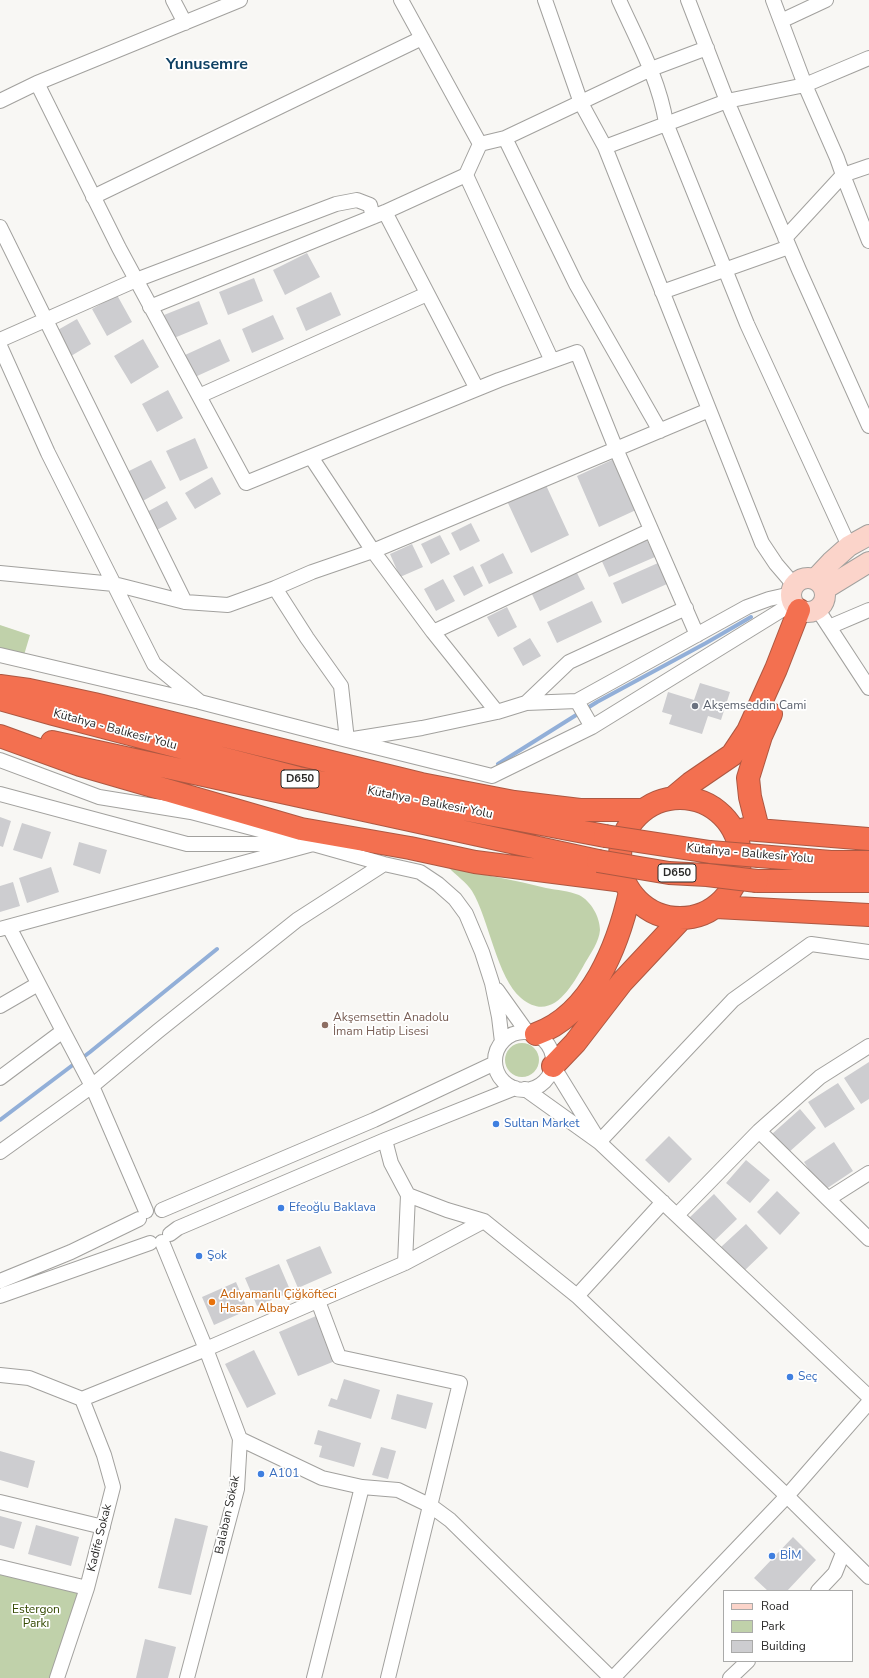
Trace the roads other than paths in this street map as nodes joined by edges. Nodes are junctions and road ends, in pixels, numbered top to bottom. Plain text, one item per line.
1 (173, 0) edge
2 (240, 0) edge
3 (401, 0) edge
4 (545, 0) edge
5 (619, 0) edge
6 (688, 0) edge
7 (773, 0) edge
8 (826, 0) edge
9 (781, 21) junction
10 (185, 22) junction
11 (422, 38) junction
12 (707, 48) junction
13 (869, 58) edge
14 (651, 69) junction
15 (37, 83) junction
16 (805, 85) junction
17 (0, 101) edge
18 (726, 101) junction
19 (581, 103) junction
20 (666, 123) junction
21 (505, 138) junction
22 (480, 144) junction
23 (605, 147) junction
24 (869, 166) edge
25 (466, 175) junction
26 (843, 175) junction
27 (93, 197) junction
28 (379, 215) junction
29 (0, 227) edge
30 (869, 241) edge
31 (787, 242) junction
32 (725, 269) junction
33 (136, 280) junction
34 (662, 292) junction
35 (427, 294) junction
36 (150, 307) junction
37 (46, 320) junction
38 (0, 340) edge
39 (0, 346) edge
40 (552, 361) junction
41 (477, 389) junction
42 (199, 396) junction
43 (709, 410) junction
44 (869, 426) edge
45 (660, 431) junction
46 (616, 449) junction
47 (311, 456) junction
48 (651, 530) junction
49 (869, 535) edge
50 (849, 546) junction
51 (373, 551) junction
52 (869, 562) edge
53 (0, 573) edge
54 (114, 584) junction
55 (820, 584) junction
56 (276, 588) junction
57 (185, 602) junction
58 (801, 602) junction
59 (686, 608) junction
60 (869, 610) edge
61 (829, 628) junction
62 (433, 632) junction
63 (697, 635) junction
64 (0, 655) edge
65 (0, 686) edge
66 (869, 688) edge
67 (0, 698) edge
68 (577, 701) junction
69 (200, 702) junction
70 (526, 703) junction
71 (497, 712) junction
72 (0, 728) edge
73 (592, 728) junction
74 (0, 736) edge
75 (347, 740) junction
76 (0, 760) edge
77 (0, 794) edge
78 (673, 798) junction
79 (643, 810) junction
80 (733, 828) junction
81 (758, 829) junction
82 (869, 839) edge
83 (313, 844) junction
84 (869, 862) edge
85 (384, 864) junction
86 (869, 881) edge
87 (627, 887) junction
88 (716, 906) junction
89 (869, 915) edge
90 (682, 918) junction
91 (4, 928) edge
92 (869, 952) edge
93 (492, 983) junction
94 (38, 984) junction
95 (0, 1006) edge
96 (63, 1031) junction
97 (532, 1033) junction
98 (502, 1042) junction
99 (869, 1046) edge
100 (495, 1063) junction
101 (552, 1066) junction
102 (0, 1078) edge
103 (92, 1086) junction
104 (520, 1089) junction
105 (759, 1131) junction
106 (385, 1140) junction
107 (599, 1142) junction
108 (0, 1152) edge
109 (869, 1173) edge
110 (408, 1195) junction
111 (828, 1199) junction
112 (663, 1202) junction
113 (162, 1210) junction
114 (143, 1215) junction
115 (677, 1215) junction
116 (484, 1221) junction
117 (869, 1239) edge
118 (161, 1240) junction
119 (405, 1263) junction
120 (0, 1281) edge
121 (0, 1296) edge
122 (577, 1296) junction
123 (318, 1301) junction
124 (206, 1350) junction
125 (0, 1376) edge
126 (869, 1397) edge
127 (82, 1399) junction
128 (869, 1402) edge
129 (240, 1439) junction
130 (362, 1487) junction
131 (787, 1496) junction
132 (0, 1502) edge
133 (431, 1506) junction
134 (103, 1527) junction
135 (844, 1553) junction
136 (0, 1568) edge
137 (869, 1577) edge
138 (87, 1588) junction
139 (819, 1590) edge
140 (747, 1662) edge
141 (57, 1678) edge
142 (188, 1678) edge
143 (314, 1678) edge
144 (388, 1678) edge
145 (612, 1678) edge
146 (730, 1678) edge

1 - 10 street
2 - 10 street
3 - 11 street
4 - 19 street
5 - 14 street
6 - 12 street
7 - 9 street
8 - 9 street
9 - 16 street
10 - 15 street
11 - 22 street
11 - 27 street
12 - 14 street
12 - 18 street
13 - 16 street
14 - 19 street
14 - 20 street
15 - 17 street
15 - 27 street
16 - 18 street
16 - 26 street
18 - 20 street
18 - 31 street
19 - 21 street
19 - 23 street
20 - 23 street
20 - 32 street
21 - 22 street
21 - 45 street
22 - 25 street
23 - 34 street
24 - 26 street
25 - 28 street
25 - 40 street
26 - 30 street
26 - 31 street
27 - 33 street
28 - 33 street
28 - 35 street
28 - 36 street
29 - 37 street
31 - 32 street
31 - 44 street
32 - 34 street
32 - 50 street
33 - 36 street
33 - 37 street
34 - 43 street
35 - 41 street
35 - 42 street
36 - 42 street
37 - 38 street
37 - 57 street
39 - 54 street
40 - 41 street
40 - 46 street
41 - 47 street
42 - 47 street
43 - 45 street
43 - 58 street
45 - 46 street
46 - 48 street
46 - 51 street
47 - 51 street
48 - 59 street
48 - 62 street
49 - 50 street
50 - 55 street
51 - 56 street
51 - 62 street
52 - 55 street
53 - 54 street
54 - 57 street
54 - 69 street
55 - 58 street
55 - 58 street
56 - 57 street
56 - 75 street
58 - 61 street
58 - 63 street
58 - 73 street
58 - 78 highway
58 - 81 highway
59 - 63 street
59 - 70 street
60 - 61 street
61 - 66 street
62 - 71 street
63 - 68 street
64 - 69 street
65 - 79 highway
67 - 84 highway, Kütahya - Balıkesir Yolu / D650, bridge
68 - 70 street
68 - 73 street
69 - 75 street
70 - 71 street
71 - 75 street
72 - 86 highway, Kütahya - Balıkesir Yolu / D650, bridge
73 - 75 street
74 - 87 highway
76 - 83 street
77 - 83 street
78 - 79 highway
78 - 80 highway
79 - 87 highway
80 - 81 highway
80 - 88 highway
81 - 82 highway
83 - 85 street
83 - 91 street
85 - 93 street
85 - 103 street
87 - 90 highway
87 - 97 highway
88 - 89 highway
88 - 90 highway
90 - 101 highway
91 - 94 street
92 - 107 street
93 - 97 street
93 - 98 street
94 - 95 street
94 - 96 street
96 - 102 street
96 - 103 street
97 - 98 street
97 - 101 street
98 - 100 street
99 - 105 street
100 - 104 street
100 - 113 street
101 - 104 street
101 - 107 street
103 - 108 street
103 - 114 street
104 - 106 street
104 - 107 street
105 - 111 street
105 - 115 street
106 - 110 street
106 - 118 street
107 - 112 street
109 - 111 street
110 - 116 street
110 - 119 street
111 - 117 street
112 - 115 street
112 - 122 street
113 - 114 street
113 - 118 street
114 - 118 street
114 - 120 street
115 - 126 street
116 - 119 street
116 - 122 street
118 - 121 street
118 - 124 street, Balaban Sokak
119 - 123 street
122 - 131 street
123 - 124 street
123 - 133 street
124 - 127 street
124 - 129 street, Balaban Sokak
125 - 127 street
127 - 134 street, Kadife Sokak
128 - 131 street
129 - 130 street
129 - 142 street, Balaban Sokak
130 - 133 street
130 - 143 street
131 - 135 street
131 - 145 street
132 - 134 street
133 - 144 street
133 - 145 street
134 - 138 street, Kadife Sokak
135 - 137 street
135 - 139 street
136 - 138 street
138 - 141 street, Kadife Sokak
140 - 146 street

